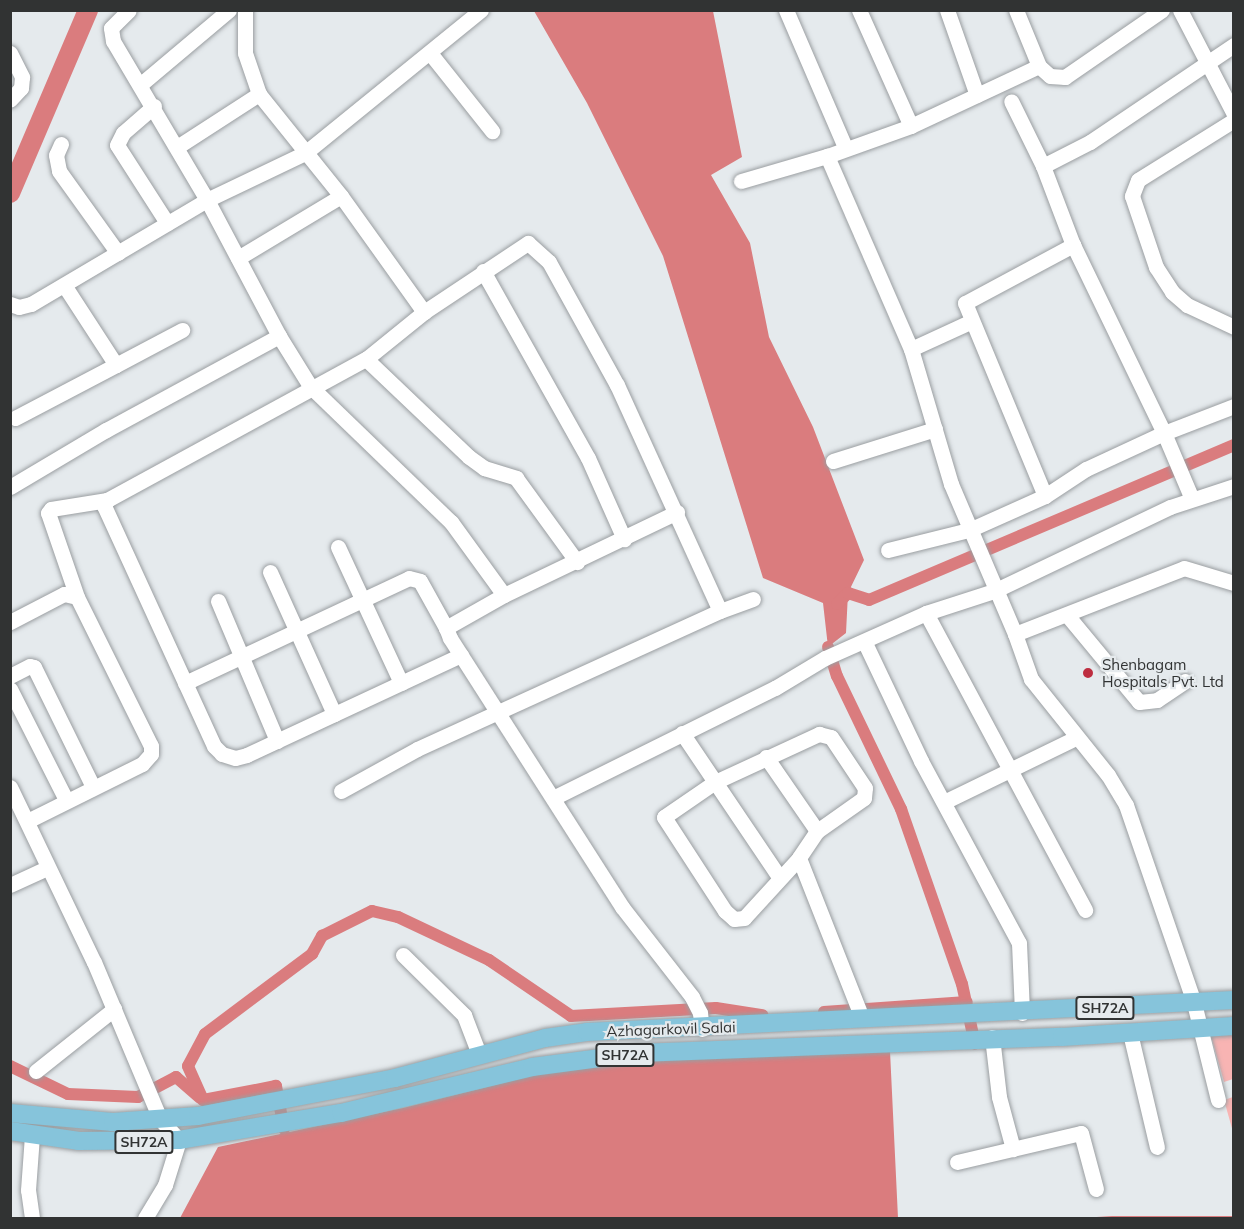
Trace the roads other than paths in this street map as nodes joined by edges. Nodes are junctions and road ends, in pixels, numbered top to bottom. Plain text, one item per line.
1 (129, 10) edge
2 (229, 10) edge
3 (245, 10) edge
4 (481, 10) edge
5 (786, 10) edge
6 (859, 10) edge
7 (947, 10) edge
8 (1016, 10) edge
9 (1162, 10) edge
10 (1180, 10) edge
11 (1233, 45) edge
12 (10, 53) edge
13 (430, 53) junction
14 (1206, 65) junction
15 (1039, 66) junction
16 (141, 84) junction
17 (260, 94) junction
18 (977, 95) junction
19 (10, 100) edge
20 (1011, 101) dead end
21 (154, 106) junction
22 (1233, 114) edge
23 (1233, 120) edge
24 (911, 126) junction
25 (492, 131) dead end
26 (61, 144) dead end
27 (177, 147) junction
28 (846, 149) junction
29 (305, 153) junction
30 (827, 156) junction
31 (1043, 166) junction
32 (741, 181) dead end
33 (341, 196) junction
34 (207, 200) junction
35 (167, 223) junction
36 (1073, 245) junction
37 (118, 253) junction
38 (238, 258) junction
39 (483, 271) junction
40 (64, 285) junction
41 (10, 304) edge
42 (424, 312) junction
43 (970, 322) junction
44 (1233, 327) edge
45 (182, 330) dead end
46 (279, 336) junction
47 (911, 349) junction
48 (366, 358) junction
49 (116, 364) junction
50 (310, 386) junction
51 (1233, 406) edge
52 (12, 417) edge
53 (935, 429) junction
54 (1164, 433) junction
55 (833, 461) dead end
56 (1233, 486) edge
57 (10, 488) edge
58 (1045, 496) junction
59 (1192, 499) junction
60 (107, 500) junction
61 (677, 512) junction
62 (969, 530) junction
63 (624, 538) junction
64 (338, 547) dead end
65 (888, 550) dead end
66 (577, 562) junction
67 (270, 572) dead end
68 (1233, 583) edge
69 (994, 591) junction
70 (504, 594) junction
71 (77, 597) junction
72 (753, 599) dead end
73 (219, 601) dead end
74 (365, 601) junction
75 (720, 611) junction
76 (926, 613) junction
77 (1067, 615) junction
78 (10, 622) edge
79 (446, 628) junction
80 (297, 632) junction
81 (1016, 634) junction
82 (865, 643) junction
83 (461, 655) junction
84 (243, 656) junction
85 (10, 676) edge
86 (1185, 681) dead end
87 (185, 682) junction
88 (401, 683) junction
89 (10, 689) edge
90 (498, 712) junction
91 (334, 714) junction
92 (682, 733) junction
93 (1076, 738) junction
94 (277, 741) junction
95 (766, 757) junction
96 (1010, 767) junction
97 (715, 782) junction
98 (10, 787) edge
99 (93, 787) junction
100 (341, 791) dead end
101 (553, 798) junction
102 (66, 800) junction
103 (946, 801) junction
104 (27, 821) junction
105 (817, 831) junction
106 (799, 858) junction
107 (47, 868) junction
108 (779, 877) junction
109 (10, 885) edge
110 (1085, 910) dead end
111 (404, 955) dead end
112 (1233, 1000) edge
113 (1194, 1003) junction
114 (114, 1010) junction
115 (860, 1011) junction
116 (1022, 1013) junction
117 (701, 1021) junction
118 (1233, 1026) edge
119 (1201, 1028) junction
120 (1130, 1033) junction
121 (981, 1038) junction
122 (479, 1054) junction
123 (36, 1071) dead end
124 (1218, 1100) dead end
125 (10, 1113) edge
126 (160, 1119) junction
127 (10, 1131) edge
128 (32, 1136) junction
129 (179, 1140) junction
130 (1157, 1147) dead end
131 (1013, 1149) junction
132 (957, 1162) dead end
133 (1096, 1189) dead end
134 (32, 1218) edge
135 (145, 1218) edge

1 - 16 street
2 - 16 street
3 - 17 street
4 - 13 street
5 - 28 street
6 - 24 street
7 - 18 street
8 - 15 street
9 - 15 street
10 - 14 street
11 - 14 street
12 - 19 street
13 - 25 street
13 - 29 street
14 - 22 street
14 - 31 street
15 - 18 street
16 - 21 street
17 - 27 street
17 - 29 street
18 - 24 street
20 - 31 street
21 - 27 street
21 - 35 street
23 - 44 street
24 - 28 street
26 - 37 street
27 - 34 street
28 - 30 street
29 - 33 street
29 - 34 street
30 - 32 street
30 - 47 street
31 - 36 street
33 - 38 street
33 - 42 street
34 - 35 street
34 - 38 street
35 - 37 street
36 - 43 street
36 - 54 street
37 - 40 street
38 - 46 street
39 - 42 street
39 - 61 street
39 - 63 street
40 - 41 street
40 - 49 street
42 - 48 street
43 - 47 street
43 - 58 street
45 - 49 street
46 - 50 street
46 - 57 street
47 - 53 street
48 - 50 street
48 - 66 street
49 - 52 street
50 - 60 street
50 - 70 street
51 - 54 street
53 - 55 street
53 - 62 street
54 - 58 street
54 - 59 street
56 - 59 street
58 - 62 street
59 - 69 street
60 - 71 street
60 - 87 street
61 - 63 street
61 - 75 street
62 - 65 street
62 - 69 street
63 - 66 street
64 - 74 street
66 - 70 street
67 - 80 street
68 - 77 street
69 - 76 street
69 - 81 street
70 - 79 street
71 - 78 street
71 - 99 street
72 - 75 street
73 - 84 street
74 - 79 street
74 - 80 street
74 - 88 street
75 - 90 street
76 - 82 street
76 - 96 street
77 - 81 street
77 - 86 street
79 - 83 street
80 - 84 street
80 - 91 street
81 - 93 street
82 - 92 street
82 - 103 street
83 - 88 street
83 - 90 street
84 - 87 street
84 - 94 street
85 - 99 street
87 - 94 street
88 - 91 street
89 - 102 street
90 - 100 street
90 - 101 street
91 - 94 street
92 - 97 street
92 - 101 street
93 - 96 street
93 - 113 street
95 - 97 street
95 - 105 street
95 - 105 street
96 - 103 street
96 - 110 street
97 - 108 street
97 - 108 street
98 - 104 street
99 - 102 street
101 - 117 street
102 - 104 street
103 - 116 street
104 - 107 street
105 - 106 street
106 - 108 street
106 - 115 street
107 - 109 street
107 - 114 street
111 - 122 street
112 - 113 main road, Azhagarkovil Salai / SH72A
113 - 116 main road, Azhagarkovil Salai / SH72A
113 - 119 street
114 - 123 street
114 - 126 street
115 - 116 main road, Azhagarkovil Salai / SH72A
115 - 117 main road, Azhagarkovil Salai / SH72A
117 - 122 main road, Azhagarkovil Salai / SH72A
118 - 119 main road, Azhagarkovil Salai / SH72A
119 - 120 main road, Azhagarkovil Salai / SH72A
119 - 124 street
120 - 121 main road, Azhagarkovil Salai / SH72A
120 - 130 street
121 - 129 main road, Azhagarkovil Salai / SH72A
121 - 131 street
122 - 126 main road, Azhagarkovil Salai / SH72A
125 - 126 main road, Azhagarkovil Salai / SH72A
126 - 129 street
127 - 128 main road, Azhagarkovil Salai / SH72A
128 - 129 main road, Azhagarkovil Salai / SH72A
128 - 134 street
129 - 135 street
131 - 132 street
131 - 133 street

